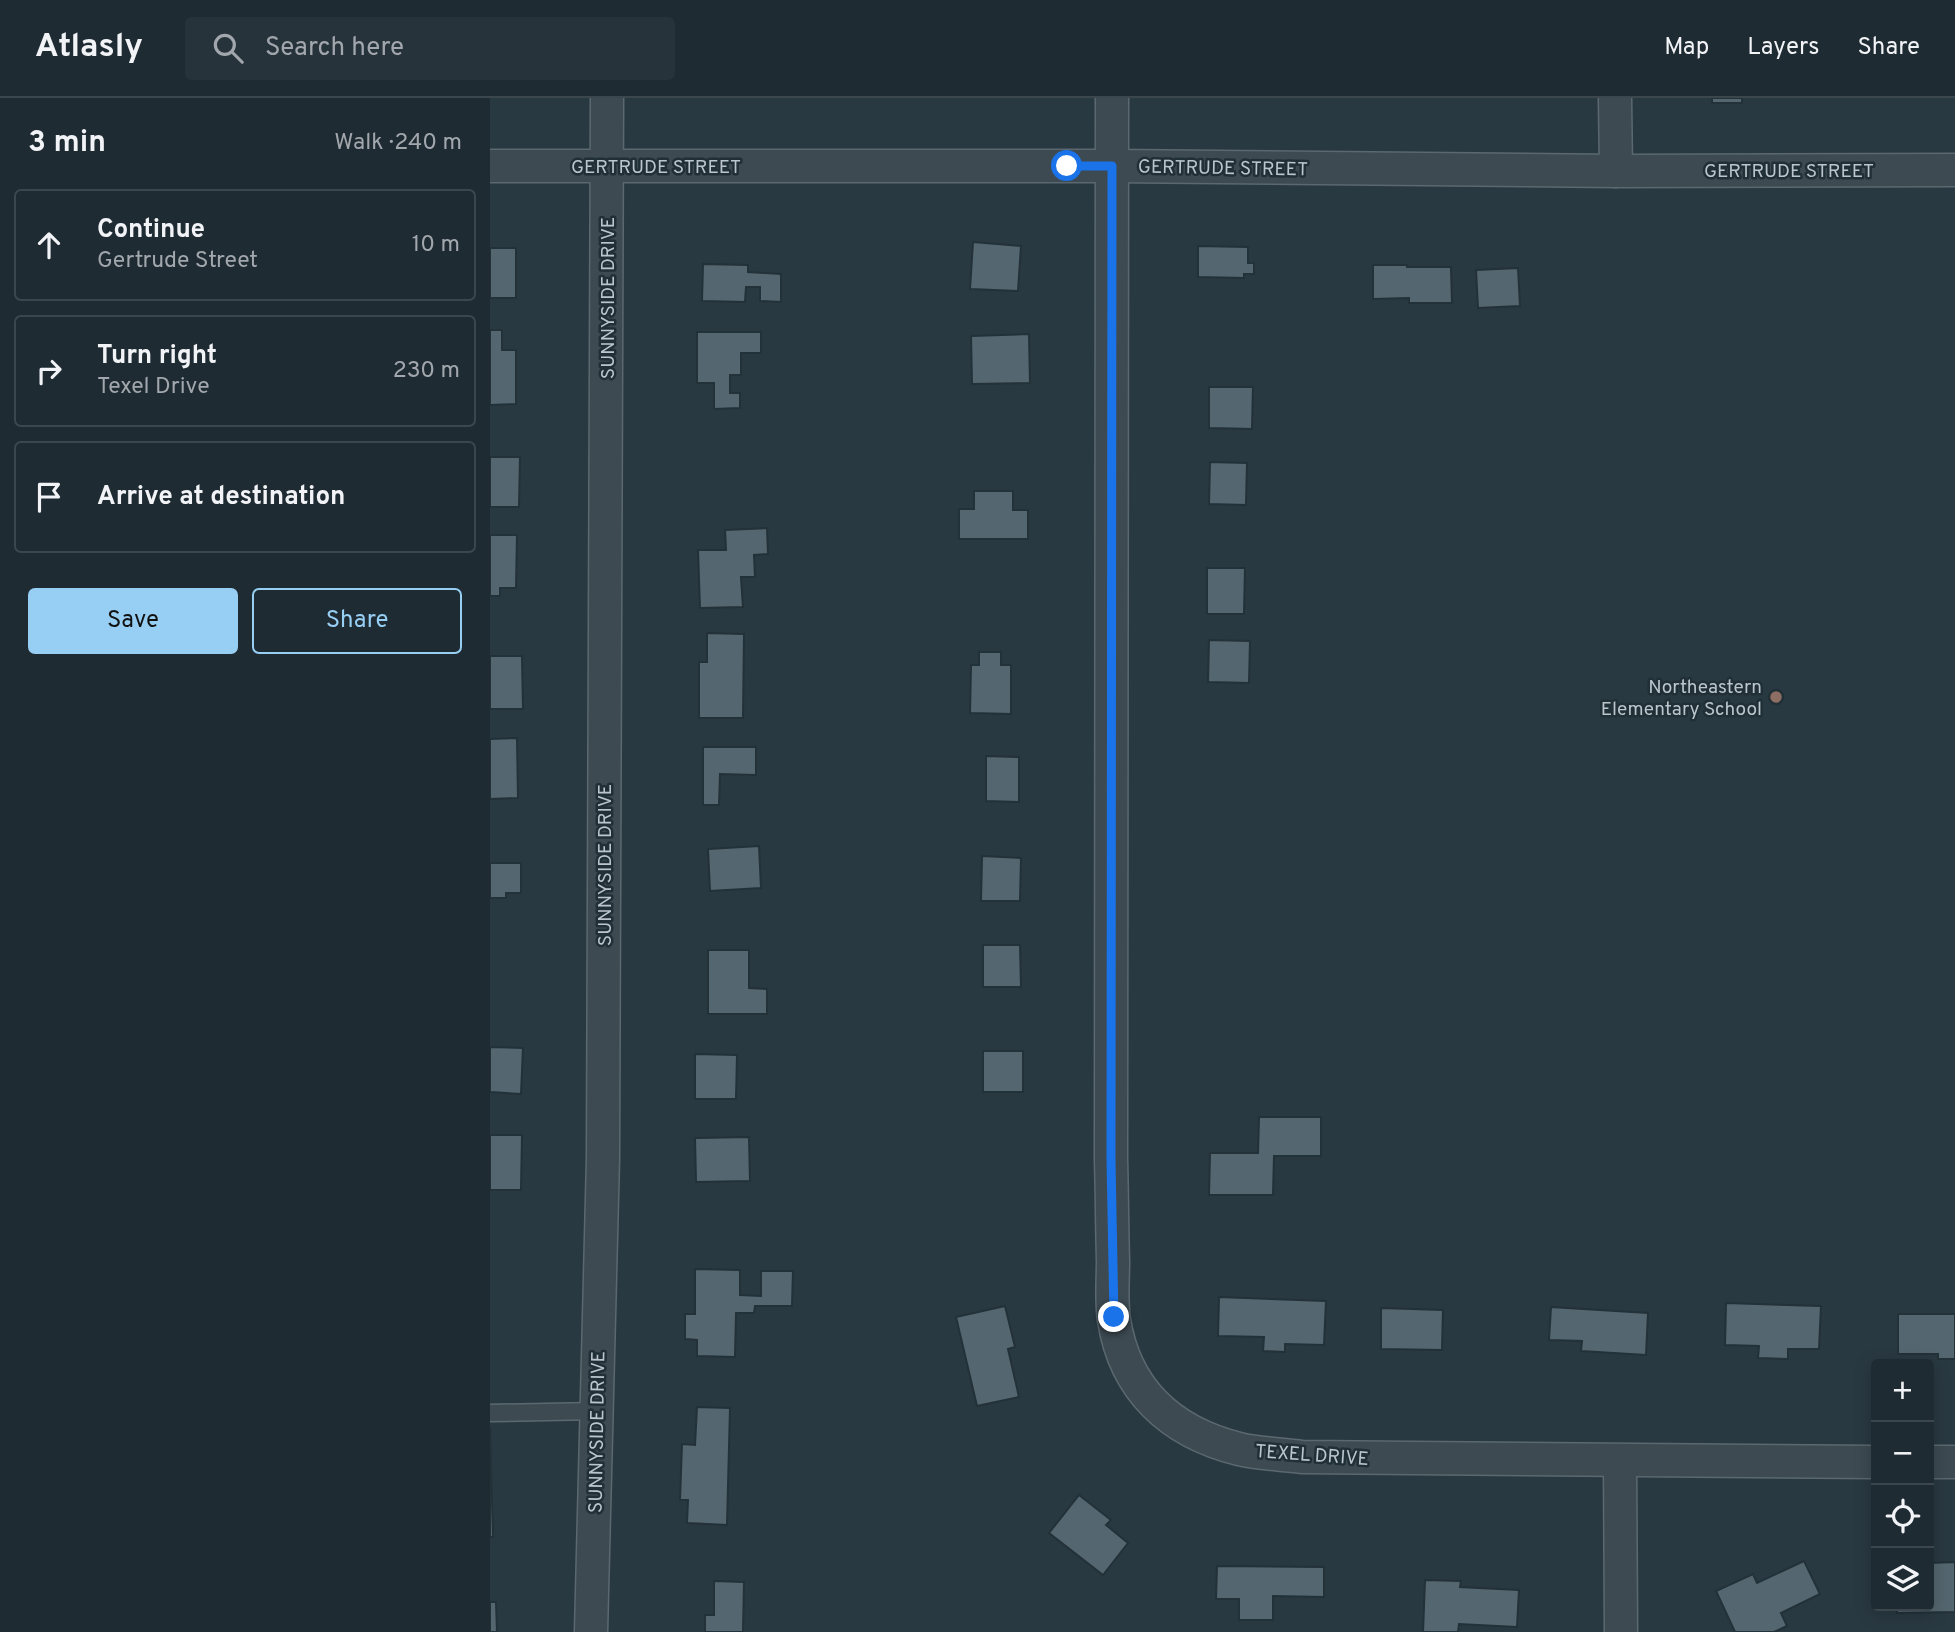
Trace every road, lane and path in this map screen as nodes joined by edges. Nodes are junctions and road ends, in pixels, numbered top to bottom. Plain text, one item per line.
1 (607, 98) edge
2 (1112, 98) edge
3 (1615, 98) edge
4 (490, 166) edge
5 (608, 166) junction
6 (1112, 166) junction
7 (1955, 170) edge
8 (1616, 171) junction
9 (597, 1411) junction
10 (490, 1413) edge
11 (1620, 1461) junction
12 (1871, 1462) edge
13 (1934, 1462) edge
14 (1955, 1462) edge
15 (591, 1632) edge
16 (1622, 1632) edge

1 - 5 street, SUNNYSIDE DRIVE
2 - 6 street, TEXEL DRIVE
3 - 8 street
4 - 5 street, GERTRUDE STREET
5 - 6 street, GERTRUDE STREET
5 - 9 street, SUNNYSIDE DRIVE
6 - 8 street, GERTRUDE STREET
6 - 11 street, TEXEL DRIVE
7 - 8 street, GERTRUDE STREET
9 - 10 lane
9 - 15 street, SUNNYSIDE DRIVE
11 - 12 street, TEXEL DRIVE
11 - 16 street
13 - 14 street

